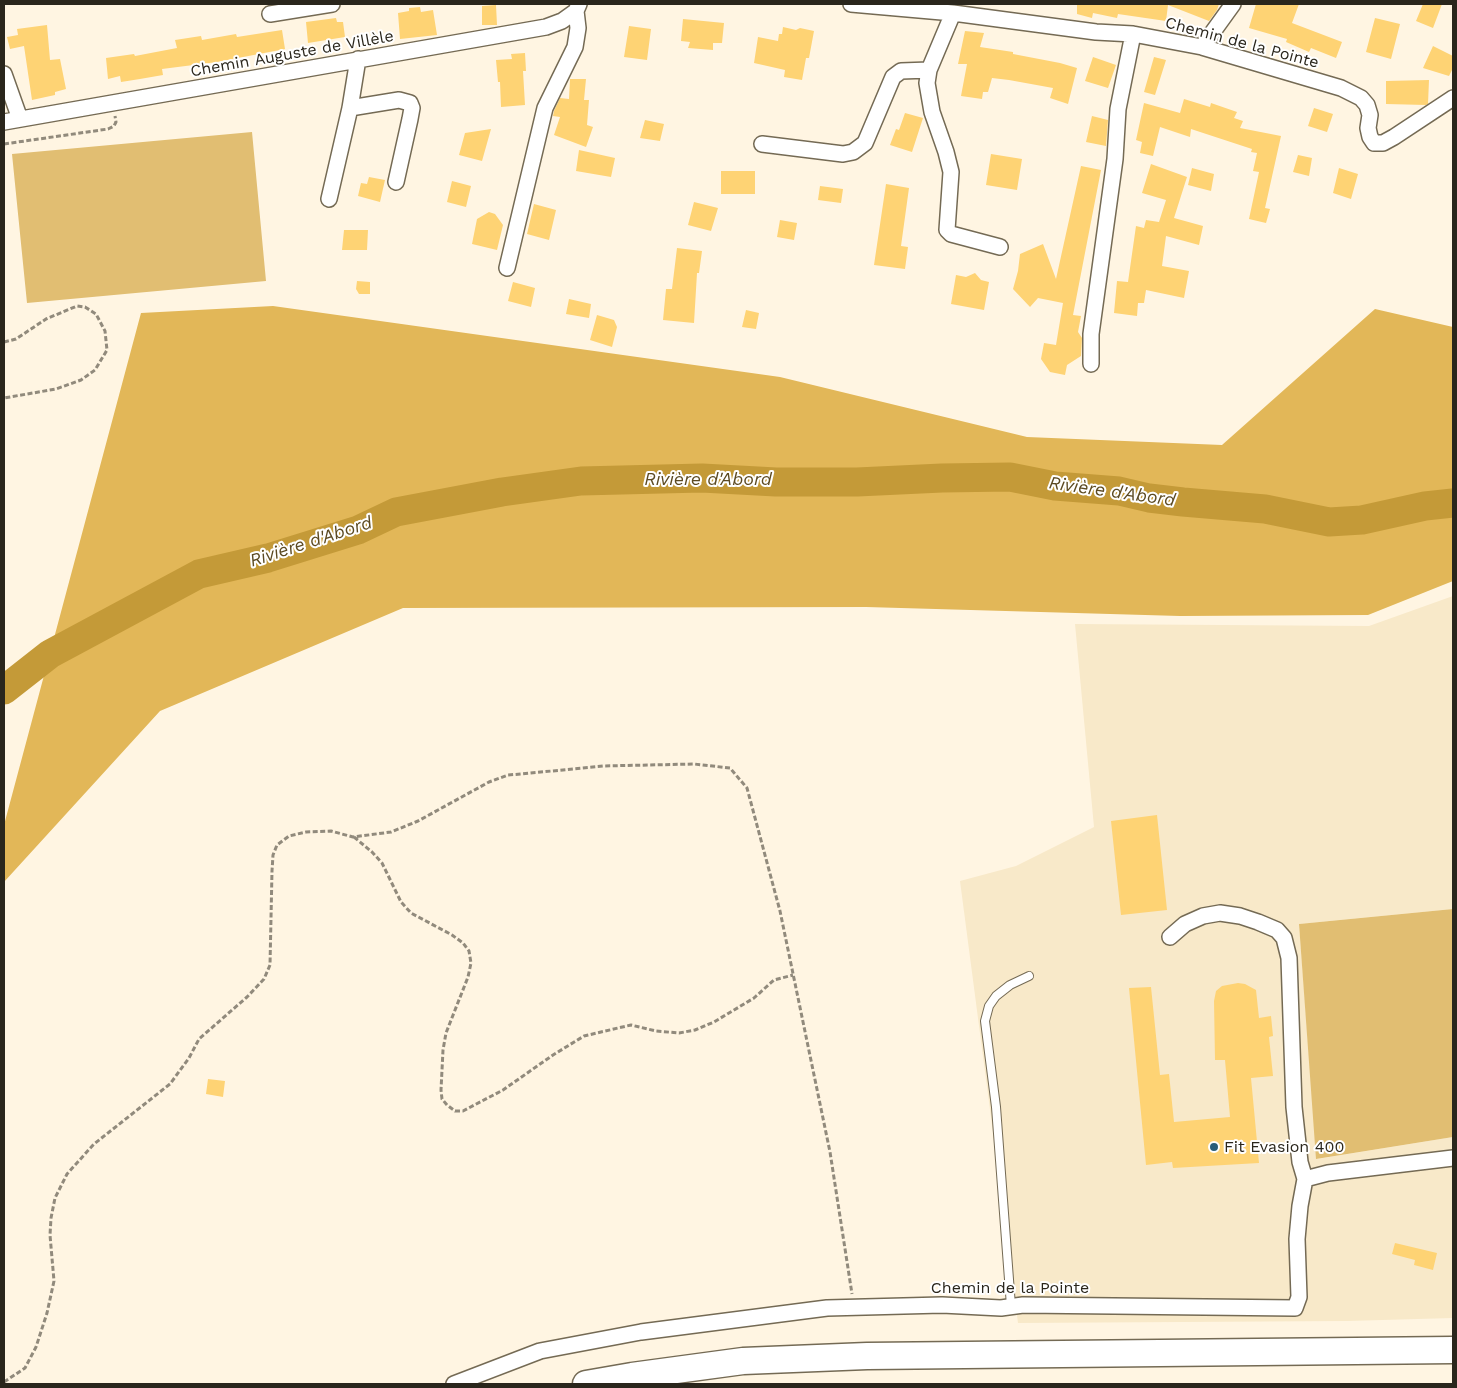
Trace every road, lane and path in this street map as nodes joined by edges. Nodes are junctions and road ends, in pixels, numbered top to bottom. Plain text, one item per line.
1 (332, 4) edge
2 (851, 4) edge
3 (1233, 4) edge
4 (577, 7) edge
5 (1000, 11) edge
6 (953, 12) junction
7 (270, 14) dead end
8 (1133, 34) junction
9 (1202, 47) junction
10 (358, 59) junction
11 (929, 70) junction
12 (4, 74) edge
13 (1453, 98) edge
14 (111, 104) junction
15 (350, 108) junction
16 (20, 119) junction
17 (4, 122) edge
18 (4, 144) edge
19 (762, 144) dead end
20 (396, 182) dead end
21 (329, 199) dead end
22 (1000, 247) dead end
23 (507, 268) dead end
24 (4, 342) edge
25 (1091, 364) dead end
26 (4, 398) edge
27 (353, 837) junction
28 (1170, 937) dead end
29 (793, 975) junction
30 (1029, 976) dead end
31 (1453, 1158) edge
32 (1305, 1179) junction
33 (1011, 1306) junction
34 (854, 1307) junction
35 (1453, 1350) edge
36 (4, 1382) edge
37 (454, 1384) edge
38 (586, 1384) edge

1 - 7 street
2 - 6 street, Chemin de la Pointe
3 - 9 street
4 - 10 street, Chemin Auguste de Villèle
4 - 23 street
5 - 6 street, Chemin de la Pointe
5 - 8 street, Chemin de la Pointe
6 - 11 street
8 - 9 street, Chemin de la Pointe
8 - 25 street
9 - 13 street, Chemin de la Pointe
10 - 14 street, Chemin Auguste de Villèle
10 - 15 street
11 - 19 street
11 - 22 street
12 - 16 street
14 - 16 street, Chemin Auguste de Villèle
14 - 18 path
15 - 20 street
15 - 21 street
16 - 17 street, Chemin Auguste de Villèle
24 - 26 path
27 - 29 path
27 - 29 path
27 - 36 path
28 - 32 street
29 - 34 path
30 - 33 lane
31 - 32 street
32 - 33 street, Chemin de la Pointe
33 - 34 street, Chemin de la Pointe
34 - 37 street, Chemin de la Pointe
35 - 38 highway

